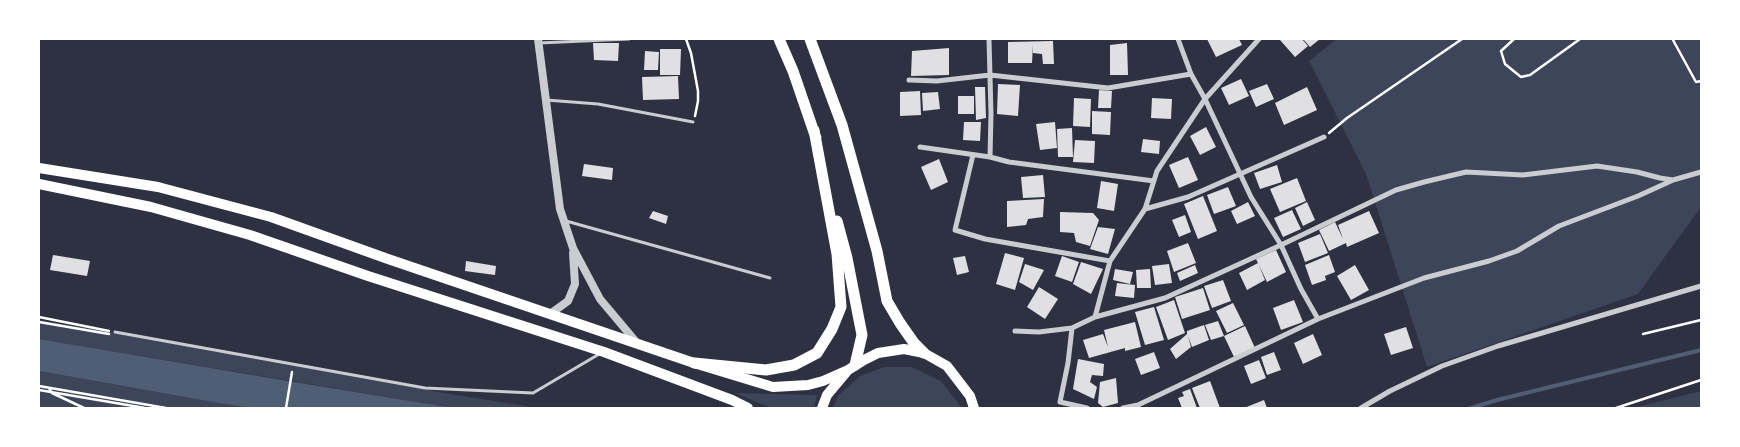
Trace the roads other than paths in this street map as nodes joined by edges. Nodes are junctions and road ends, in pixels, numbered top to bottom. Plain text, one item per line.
1 (628, 39) edge
2 (779, 39) edge
3 (810, 39) edge
4 (989, 39) edge
5 (1178, 39) edge
6 (1257, 39) edge
7 (538, 41) edge
8 (1191, 74) junction
9 (990, 75) junction
10 (909, 80) dead end
11 (1204, 98) junction
12 (545, 100) junction
13 (692, 122) road end
14 (814, 130) junction
15 (1324, 137) road end
16 (920, 147) dead end
17 (973, 155) junction
18 (990, 157) junction
19 (39, 168) edge
20 (1701, 172) edge
21 (1240, 174) junction
22 (1673, 180) junction
23 (1154, 181) junction
24 (39, 184) edge
25 (1145, 209) junction
26 (563, 220) junction
27 (1281, 245) junction
28 (573, 248) junction
29 (1110, 261) junction
30 (770, 278) dead end
31 (1701, 286) edge
32 (550, 314) junction
33 (1094, 316) junction
34 (1318, 319) junction
35 (1072, 328) junction
36 (1015, 331) dead end
37 (115, 334) road end
38 (638, 343) junction
39 (604, 352) junction
40 (924, 353) junction
41 (694, 363) junction
42 (852, 368) junction
43 (748, 408) edge
44 (822, 408) edge
45 (974, 408) edge
46 (1087, 408) edge
47 (1123, 408) edge
48 (1361, 408) edge

1 - 7 lane
2 - 14 highway
3 - 40 highway
4 - 9 street
5 - 8 street
6 - 11 street
7 - 12 street
8 - 9 street
8 - 11 street
9 - 10 street
9 - 18 street
11 - 21 street
11 - 23 street
12 - 13 lane
12 - 26 street
14 - 41 highway
14 - 42 highway
15 - 21 street
16 - 17 street
17 - 18 street
17 - 29 street
18 - 23 street
19 - 32 main road
20 - 22 street
21 - 25 street
21 - 27 street
22 - 27 street
22 - 34 street
23 - 25 street
24 - 39 main road
25 - 29 street
26 - 28 street
26 - 30 lane
27 - 33 street
27 - 34 street
28 - 32 street
28 - 38 street
29 - 33 street
31 - 48 street
32 - 38 main road
33 - 35 street
34 - 47 street
35 - 36 street
35 - 46 street
37 - 39 lane
38 - 41 main road
39 - 43 main road
40 - 42 main road
40 - 45 main road
41 - 42 main road
42 - 44 main road

